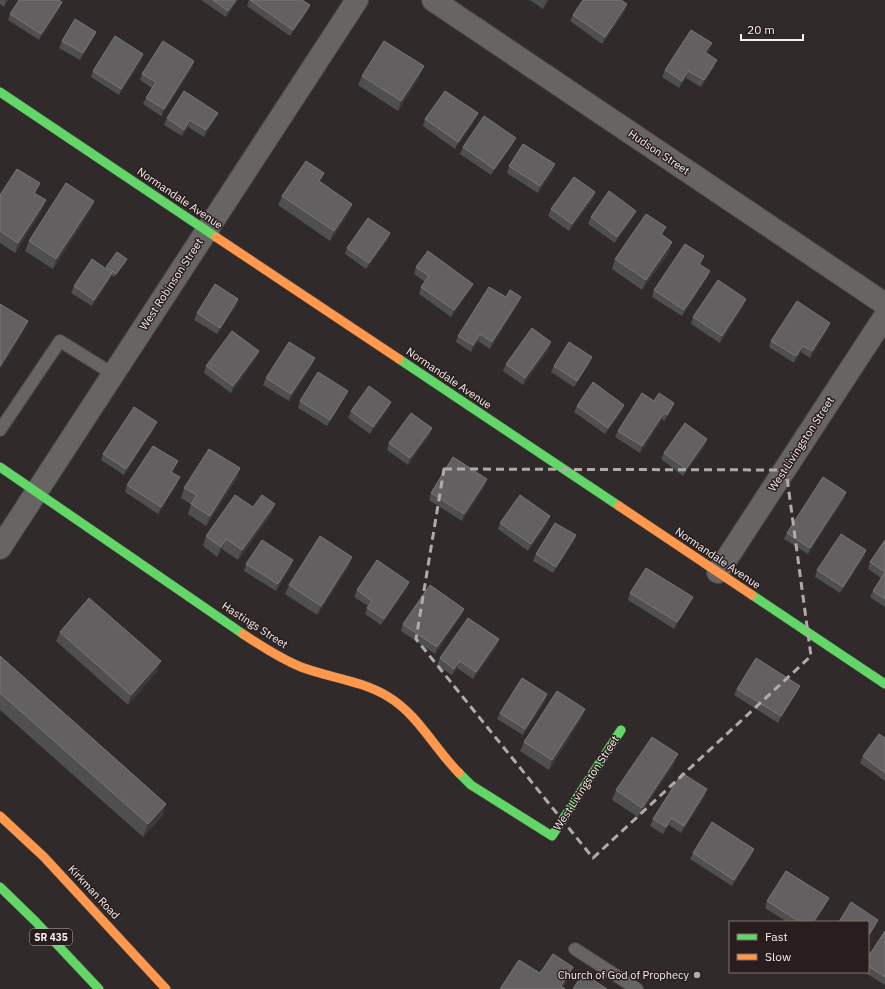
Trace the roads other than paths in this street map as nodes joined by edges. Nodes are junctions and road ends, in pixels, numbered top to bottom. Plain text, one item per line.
1 (357, 0) edge
2 (433, 0) edge
3 (0, 92) edge
4 (206, 230) junction
5 (885, 304) edge
6 (885, 316) edge
7 (113, 374) junction
8 (0, 430) edge
9 (0, 467) edge
10 (37, 491) junction
11 (0, 548) edge
12 (718, 572) junction
13 (885, 684) edge
14 (621, 730) dead end
15 (0, 816) edge
16 (552, 836) joint
17 (0, 887) edge
18 (575, 948) dead end
19 (99, 989) edge
20 (166, 989) edge
21 (637, 989) edge

1 - 4 street, West Robinson Street
2 - 5 street, Hudson Street
3 - 4 street, Normandale Avenue
4 - 7 street, West Robinson Street
4 - 12 street, Normandale Avenue
6 - 12 street, West Livingston Street
7 - 8 lane
7 - 10 street, West Robinson Street
9 - 10 street, Hastings Street
10 - 11 street, West Robinson Street
10 - 16 street, Hastings Street
12 - 13 street, Normandale Avenue
14 - 16 street, West Livingston Street
15 - 20 street, Kirkman Road
17 - 19 street, SR 435
18 - 21 lane

